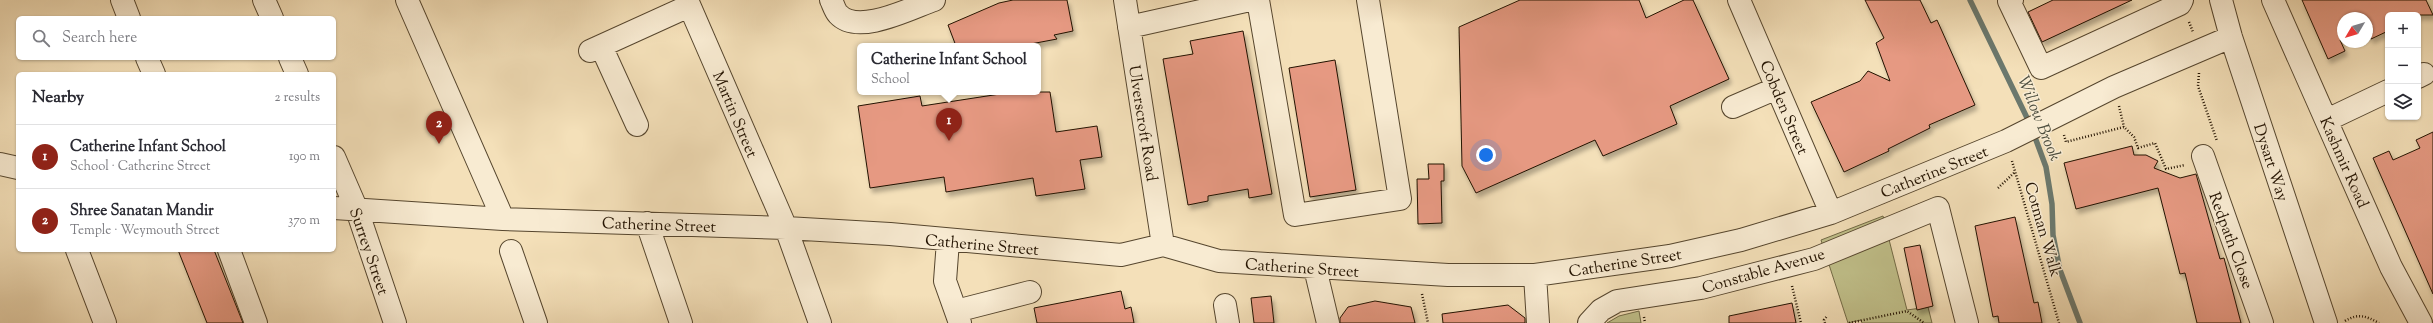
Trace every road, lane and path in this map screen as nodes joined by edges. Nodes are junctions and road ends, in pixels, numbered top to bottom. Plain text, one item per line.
1 (122, 0) edge
2 (264, 0) edge
3 (407, 0) edge
4 (831, 0) edge
5 (934, 0) edge
6 (1125, 0) edge
7 (1250, 0) edge
8 (1258, 0) edge
9 (1368, 0) edge
10 (1739, 0) edge
11 (2012, 0) edge
12 (2221, 0) edge
13 (2273, 0) edge
14 (2181, 2) edge
15 (688, 3) edge
16 (129, 16) edge
17 (271, 16) edge
18 (1129, 27) junction
19 (2231, 37) junction
20 (2202, 49) junction
21 (148, 60) edge
22 (291, 60) edge
23 (153, 72) edge
24 (296, 72) edge
25 (1777, 88) junction
26 (2385, 92) edge
27 (1733, 107) dead end
28 (2054, 117) junction
29 (2327, 120) junction
30 (637, 125) dead end
31 (2006, 141) junction
32 (2203, 158) joint
33 (336, 162) edge
34 (0, 164) edge
35 (16, 168) edge
36 (2015, 172) junction
37 (1998, 188) dead end
38 (336, 208) edge
39 (357, 210) junction
40 (1831, 213) junction
41 (503, 220) junction
42 (648, 223) junction
43 (786, 228) junction
44 (948, 241) junction
45 (1163, 245) junction
46 (511, 251) dead end
47 (78, 252) edge
48 (230, 252) edge
49 (1788, 266) junction
50 (1315, 268) junction
51 (1419, 274) junction
52 (1535, 274) junction
53 (1030, 292) dead end
54 (1828, 316) dead end
55 (958, 317) edge
56 (1855, 322) edge
57 (105, 323) edge
58 (256, 323) edge
59 (395, 323) edge
60 (536, 323) edge
61 (681, 323) edge
62 (820, 323) edge
63 (1328, 323) edge
64 (1428, 323) edge
65 (1538, 323) edge
66 (1589, 323) edge
67 (1801, 323) edge
68 (1825, 323) edge
69 (1849, 323) edge
70 (1924, 323) edge
71 (1967, 323) edge
72 (2059, 323) edge
73 (2262, 323) edge
74 (2326, 323) edge
75 (2343, 323) edge
76 (2379, 323) edge
77 (2421, 323) edge

1 - 16 street
2 - 17 street
3 - 41 street
4 - 5 street
6 - 18 street, Ulverscroft Road
7 - 18 street
8 - 9 street
10 - 25 street, Cobden Street
11 - 14 street
12 - 19 street, Dysart Way
13 - 29 street, Kashmir Road
14 - 20 path
15 - 30 street
15 - 43 street, Martin Street
18 - 45 street, Ulverscroft Road
19 - 20 street, Catherine Street
19 - 74 street, Dysart Way
20 - 28 street, Catherine Street
21 - 23 street
22 - 24 street
25 - 27 street
25 - 40 street, Cobden Street
26 - 29 street
28 - 31 street, Catherine Street
28 - 32 path
29 - 77 street, Kashmir Road
31 - 36 path, Cotman Walk
31 - 40 street, Catherine Street
32 - 73 street, Redpath Close
33 - 39 street, Surrey Street
34 - 35 street
36 - 37 path
36 - 72 path, Cotman Walk
38 - 39 street, Catherine Street
39 - 41 street, Catherine Street
39 - 59 street, Surrey Street
40 - 52 street, Catherine Street
41 - 42 street, Catherine Street
42 - 43 street, Catherine Street
42 - 61 street
43 - 44 street, Catherine Street
43 - 62 street, Martin Street
44 - 45 street, Catherine Street
44 - 55 street
45 - 50 street, Catherine Street
46 - 60 street
47 - 57 street
48 - 58 street
49 - 66 street, Constable Avenue
49 - 67 path
49 - 71 street, Constable Avenue
50 - 51 street, Catherine Street
50 - 63 street
51 - 52 street, Catherine Street
51 - 64 path
52 - 65 street
53 - 55 street
54 - 68 path
56 - 69 path
56 - 70 path
75 - 76 path

